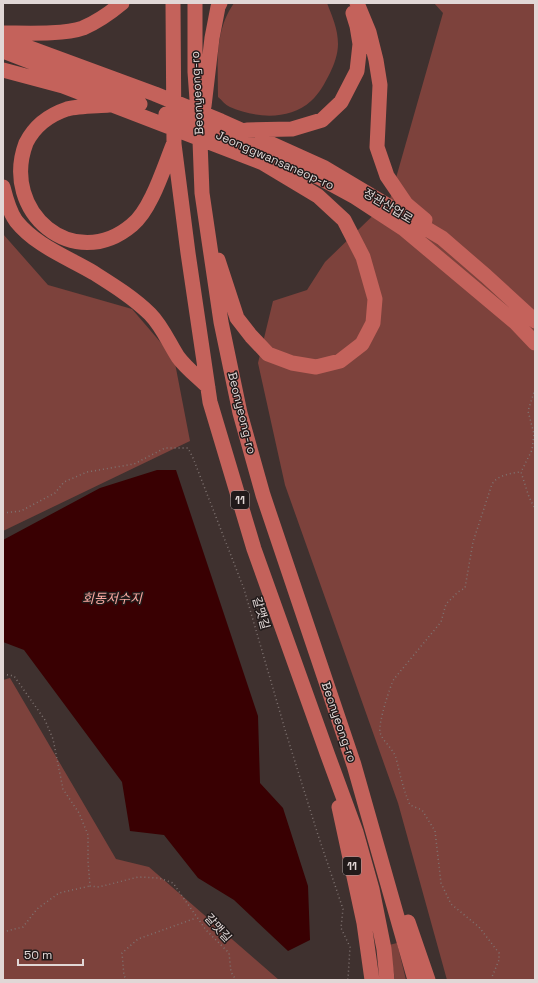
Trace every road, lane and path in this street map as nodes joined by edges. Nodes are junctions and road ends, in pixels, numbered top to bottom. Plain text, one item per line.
1 (122, 3) edge
2 (173, 3) edge
3 (195, 3) edge
4 (220, 3) edge
5 (349, 3) edge
6 (357, 3) edge
7 (3, 34) edge
8 (3, 38) edge
9 (3, 51) edge
10 (3, 70) edge
11 (113, 105) junction
12 (154, 115) junction
13 (241, 130) junction
14 (220, 134) junction
15 (200, 141) junction
16 (174, 144) junction
17 (263, 163) junction
18 (3, 187) edge
19 (374, 210) junction
20 (206, 221) junction
21 (442, 238) junction
22 (535, 321) edge
23 (535, 343) edge
24 (208, 387) junction
25 (535, 389) edge
26 (522, 472) junction
27 (535, 509) edge
28 (3, 513) edge
29 (3, 674) edge
30 (327, 754) junction
31 (367, 808) junction
32 (90, 886) junction
33 (196, 918) junction
34 (3, 932) edge
35 (128, 980) edge
36 (236, 980) edge
37 (346, 980) edge
38 (372, 980) edge
39 (387, 980) edge
40 (415, 980) edge
41 (428, 980) edge
42 (492, 980) edge

1 - 7 highway
2 - 16 highway, Beonyeong-ro / 11
3 - 15 highway, Beonyeong-ro / 11
4 - 15 highway
5 - 13 highway
6 - 21 highway
8 - 14 highway
9 - 12 highway
10 - 11 highway
11 - 12 highway
11 - 16 highway
12 - 14 highway
13 - 14 highway, 정관산업로
13 - 21 highway, 정관산업로
14 - 17 highway
14 - 19 highway, Jeonggwansaneop-ro
15 - 20 highway, Beonyeong-ro / 11
16 - 24 highway, Beonyeong-ro / 11
17 - 19 highway
17 - 20 highway
18 - 24 highway
19 - 23 highway, Jeonggwansaneop-ro
20 - 31 highway, Beonyeong-ro / 11
21 - 22 highway, 정관산업로
24 - 30 highway, Beonyeong-ro / 11
25 - 26 path
26 - 27 path
26 - 42 path
28 - 37 path, 갈맷길
29 - 32 path
30 - 38 highway, Beonyeong-ro / 11
30 - 39 highway, Beonyeong-ro / 11
31 - 40 highway, Beonyeong-ro / 11
31 - 41 highway, Beonyeong-ro / 11
32 - 33 path, 갈맷길
32 - 34 path, 갈맷길
33 - 35 path
33 - 36 path, 갈맷길

